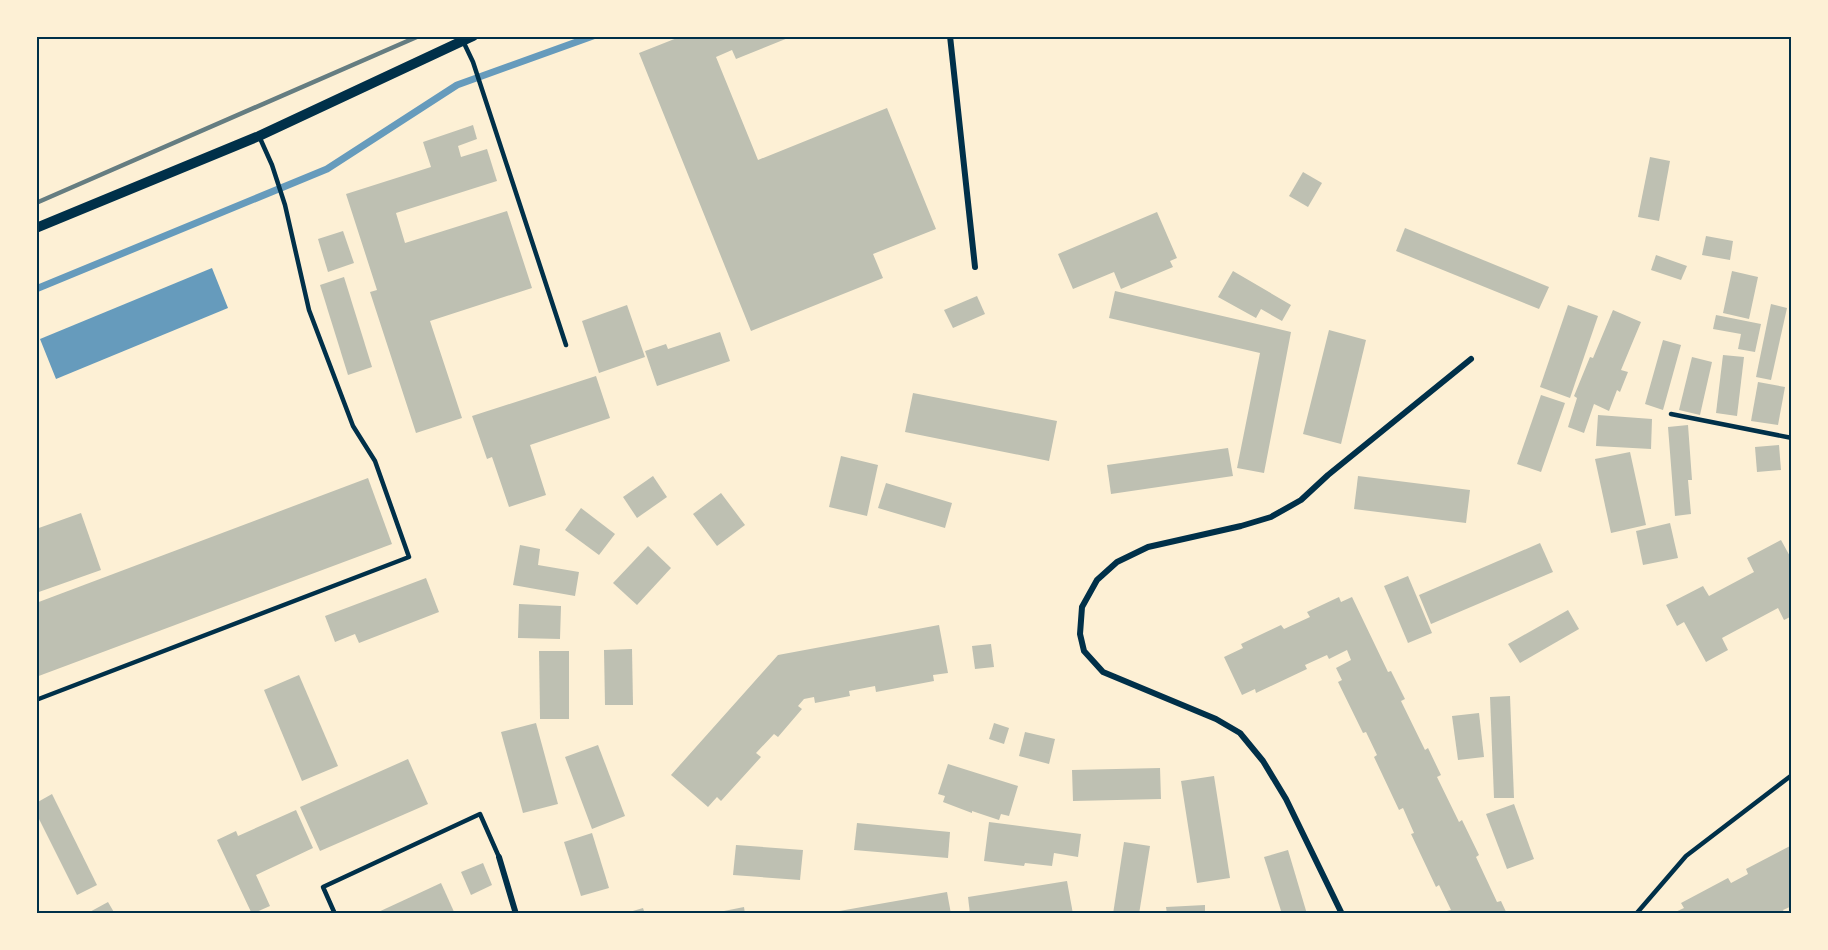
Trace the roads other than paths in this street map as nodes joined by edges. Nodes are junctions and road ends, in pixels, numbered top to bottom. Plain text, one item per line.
1 (950, 36) edge
2 (468, 38) edge
3 (259, 136) junction
4 (36, 228) edge
5 (975, 267) dead end
6 (566, 345) dead end
7 (1471, 359) dead end
8 (1671, 414) dead end
9 (1792, 438) edge
10 (36, 700) edge
11 (1792, 775) edge
12 (499, 857) joint
13 (335, 914) edge
14 (516, 914) edge
15 (1342, 914) edge
16 (1636, 914) edge

1 - 5 street
2 - 3 street
2 - 6 lane
3 - 4 street
3 - 10 lane
7 - 15 street
8 - 9 lane
11 - 16 lane
12 - 13 lane
12 - 14 street

